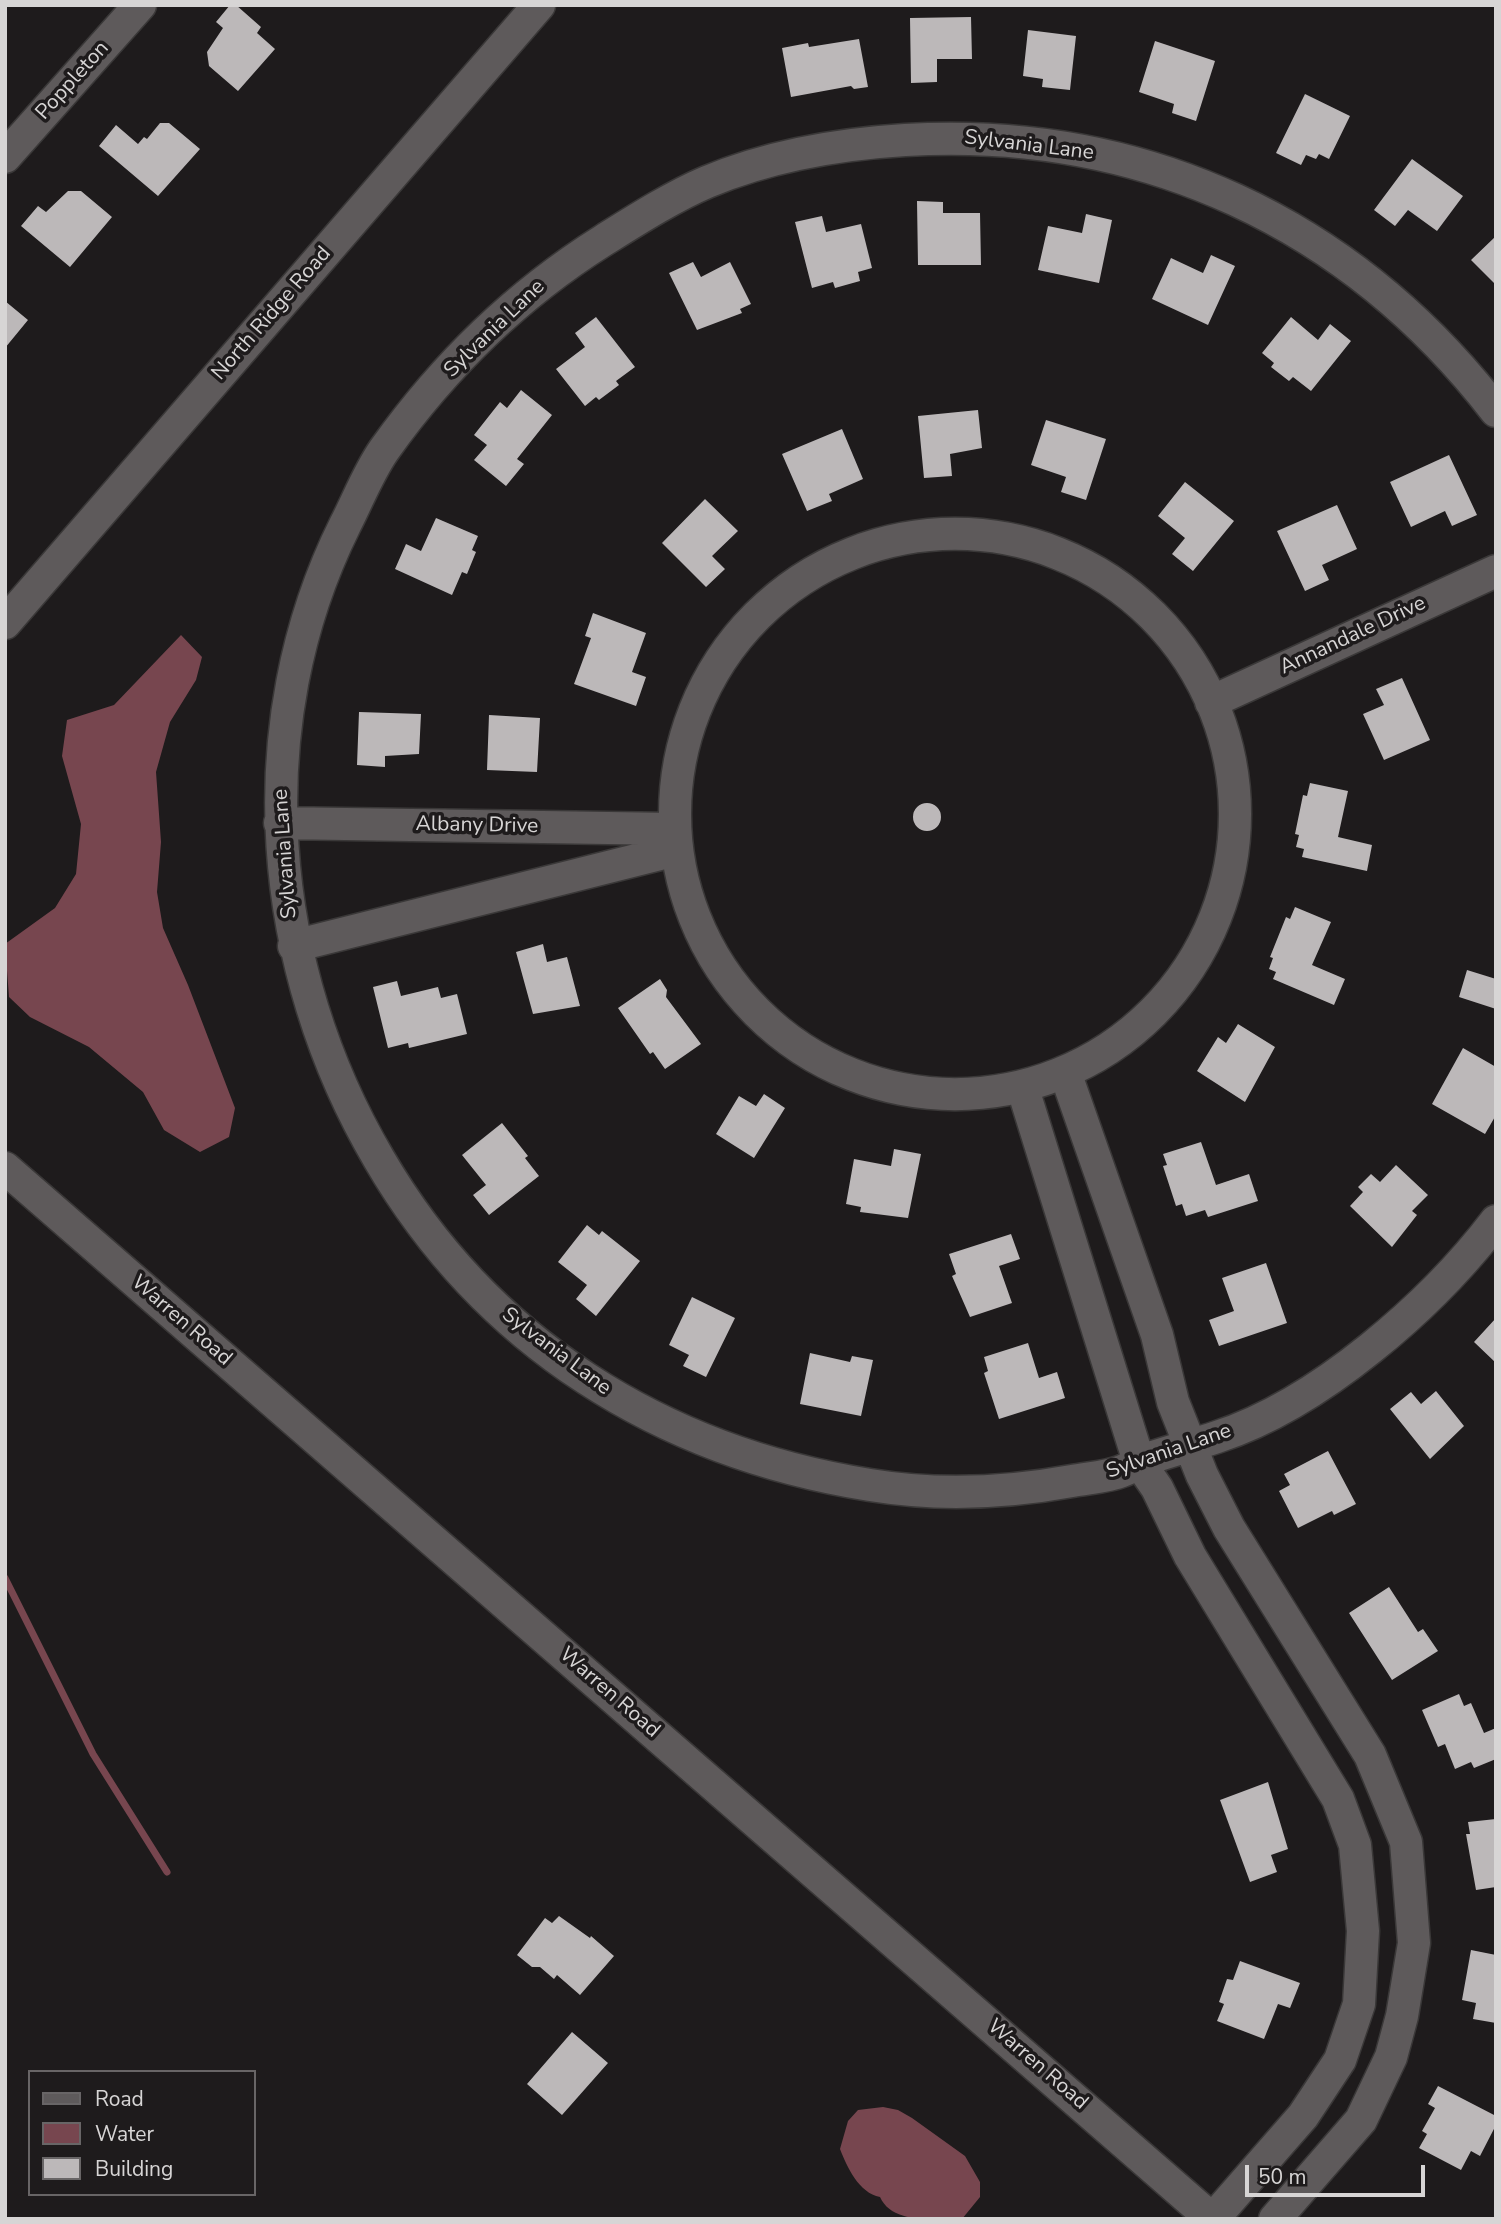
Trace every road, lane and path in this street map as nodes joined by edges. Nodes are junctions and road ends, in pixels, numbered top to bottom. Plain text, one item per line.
1 (140, 5) edge
2 (539, 5) edge
3 (5, 157) edge
4 (1496, 411) edge
5 (1496, 571) edge
6 (5, 623) edge
7 (1211, 702) junction
8 (280, 823) junction
9 (673, 840) junction
10 (294, 946) junction
11 (1066, 1075) junction
12 (1023, 1089) junction
13 (5, 1168) edge
14 (1496, 1221) edge
15 (1138, 1281) junction
16 (1087, 1292) junction
17 (1189, 1444) junction
18 (1139, 1460) junction
19 (1301, 1644) junction
20 (1261, 1669) junction
21 (1359, 2004) junction
22 (1402, 2016) junction
23 (1212, 2219) edge
24 (1275, 2219) edge

1 - 3 street, Poppleton
2 - 6 street, North Ridge Road
4 - 8 street, Sylvania Lane
5 - 7 street, Annandale Drive
7 - 9 street
7 - 11 street
8 - 9 street, Albany Drive
8 - 10 street, Sylvania Lane
9 - 10 street
9 - 12 street
10 - 18 street, Sylvania Lane
11 - 12 street
11 - 15 street
12 - 16 street
13 - 23 street, Warren Road
14 - 17 street, Sylvania Lane
15 - 16 street
15 - 17 street
16 - 18 street
17 - 18 street, Sylvania Lane
17 - 19 street
18 - 20 street
19 - 20 street
19 - 22 street
20 - 21 street
21 - 22 street
21 - 23 street
22 - 24 street

